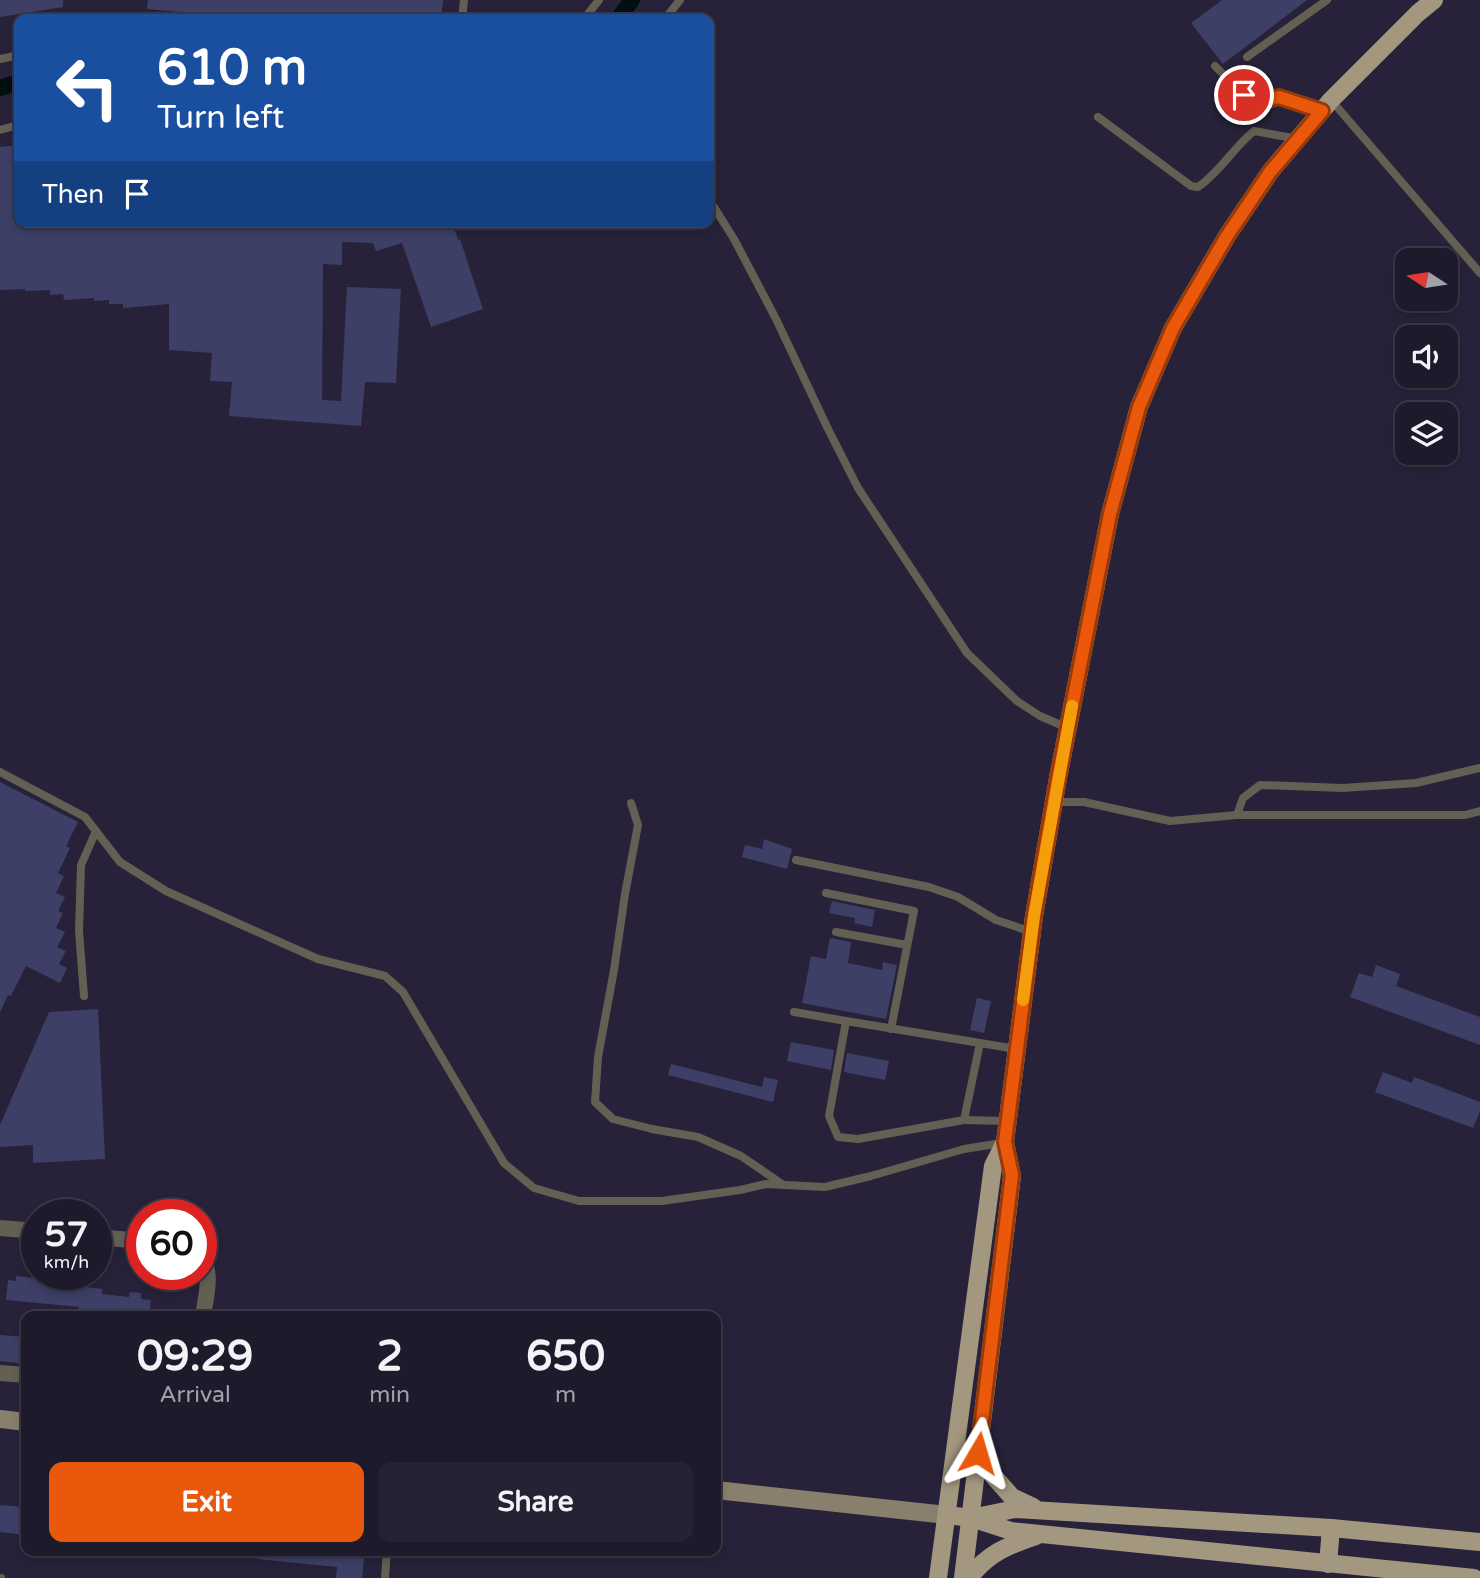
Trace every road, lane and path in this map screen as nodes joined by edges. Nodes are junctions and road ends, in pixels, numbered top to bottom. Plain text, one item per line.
1 (599, 0) edge
2 (1328, 0) edge
3 (1434, 0) edge
4 (588, 14) edge
5 (1247, 57) dead end
6 (1215, 66) dead end
7 (1326, 106) junction
8 (1098, 117) dead end
9 (1298, 139) junction
10 (714, 207) edge
11 (1479, 269) edge
12 (1068, 728) junction
13 (1480, 768) edge
14 (0, 772) edge
15 (1054, 802) junction
16 (631, 803) dead end
17 (1480, 811) edge
18 (1237, 815) junction
19 (96, 831) junction
20 (796, 860) dead end
21 (826, 893) dead end
22 (836, 932) dead end
23 (1032, 932) junction
24 (907, 946) junction
25 (84, 996) dead end
26 (794, 1012) dead end
27 (846, 1021) junction
28 (891, 1029) junction
29 (980, 1043) junction
30 (1016, 1049) junction
31 (964, 1120) junction
32 (1008, 1121) junction
33 (1005, 1142) junction
34 (782, 1184) junction
35 (0, 1228) edge
36 (21, 1230) edge
37 (207, 1290) edge
38 (204, 1311) edge
39 (0, 1373) edge
40 (21, 1375) edge
41 (0, 1419) edge
42 (21, 1421) edge
43 (981, 1431) junction
44 (721, 1491) edge
45 (1040, 1510) junction
46 (947, 1515) junction
47 (971, 1518) junction
48 (1331, 1528) junction
49 (1040, 1534) junction
50 (1480, 1542) edge
51 (387, 1556) edge
52 (1328, 1564) junction
53 (385, 1578) edge
54 (938, 1578) edge
55 (963, 1578) edge
56 (969, 1578) edge
57 (1474, 1578) edge

1 - 4 lane
2 - 5 lane
3 - 7 main road
6 - 7 lane
7 - 9 main road
7 - 11 lane
8 - 9 lane
9 - 12 main road
10 - 12 lane
12 - 15 main road
13 - 18 lane
14 - 19 lane
15 - 18 lane
15 - 23 main road
16 - 34 lane
17 - 18 lane
19 - 25 lane
19 - 34 lane
20 - 23 lane
21 - 24 lane
22 - 24 lane
23 - 30 main road
24 - 28 lane
26 - 27 lane
27 - 28 lane
27 - 31 lane
28 - 29 lane
29 - 30 lane
29 - 31 lane
30 - 32 main road
31 - 32 lane
32 - 33 main road
33 - 34 lane
33 - 43 main road
33 - 46 main road
35 - 36 street
37 - 38 street
39 - 40 street
41 - 42 main road
43 - 45 main road
43 - 47 main road
44 - 46 main road
45 - 47 main road
45 - 48 main road
46 - 47 main road
46 - 54 main road
47 - 49 main road
47 - 55 main road
48 - 50 main road
48 - 52 main road
49 - 52 main road
49 - 56 main road
51 - 53 lane
52 - 57 main road

